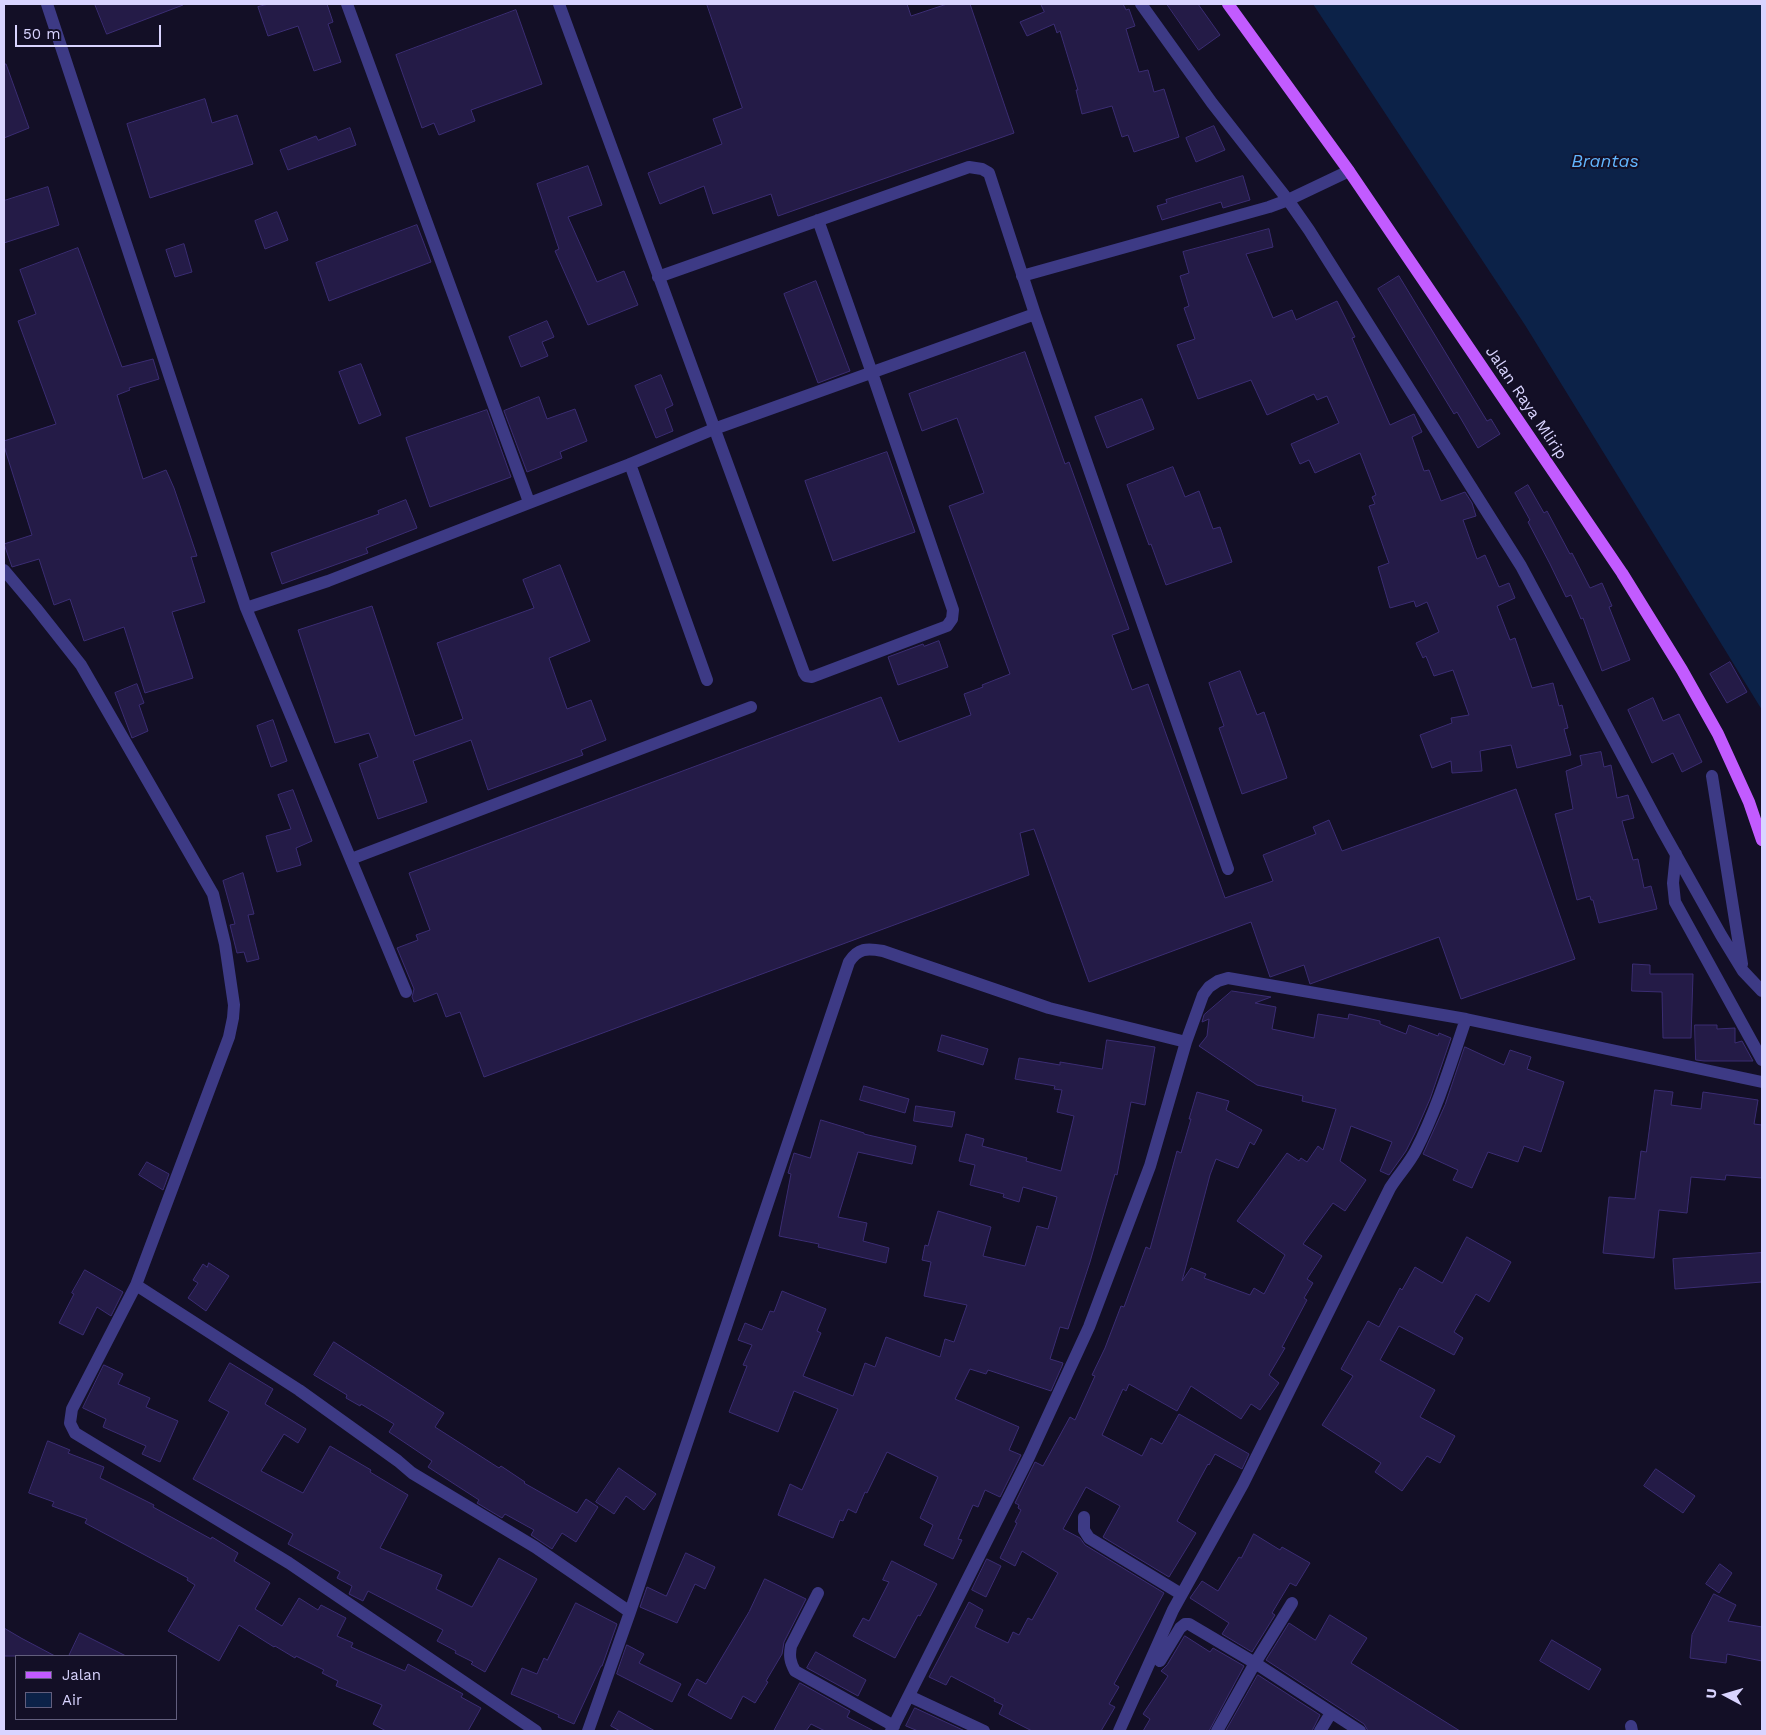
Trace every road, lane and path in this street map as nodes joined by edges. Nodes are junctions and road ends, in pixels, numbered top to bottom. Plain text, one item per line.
1 (47, 4) edge
2 (346, 4) edge
3 (559, 4) edge
4 (1141, 4) edge
5 (1228, 4) edge
6 (1349, 171) junction
7 (1288, 200) junction
8 (818, 220) junction
9 (1022, 276) junction
10 (658, 277) junction
11 (1035, 314) junction
12 (872, 374) junction
13 (714, 429) junction
14 (630, 464) junction
15 (529, 502) junction
16 (4, 570) edge
17 (246, 608) junction
18 (707, 680) dead end
19 (751, 707) dead end
20 (1712, 776) dead end
21 (1762, 840) edge
22 (1676, 854) junction
23 (351, 859) junction
24 (1228, 869) dead end
25 (1743, 971) junction
26 (1762, 991) edge
27 (406, 992) dead end
28 (1466, 1020) junction
29 (1186, 1042) junction
30 (1762, 1060) edge
31 (1762, 1082) edge
32 (136, 1285) junction
33 (1084, 1517) dead end
34 (818, 1593) dead end
35 (1181, 1594) junction
36 (1292, 1603) dead end
37 (1173, 1610) junction
38 (630, 1612) junction
39 (1176, 1635) junction
40 (1160, 1661) dead end
41 (1255, 1663) junction
42 (909, 1696) junction
43 (1330, 1713) junction
44 (892, 1729) edge
45 (536, 1731) edge
46 (588, 1731) edge
47 (984, 1731) edge
48 (1119, 1731) edge
49 (1217, 1731) edge
50 (1320, 1731) edge
51 (1360, 1731) edge

1 - 17 street
2 - 15 street
3 - 10 street
4 - 7 street
5 - 6 main road, Jalan Raya Mlirip
6 - 7 street
6 - 21 main road, Jalan Raya Mlirip
7 - 9 street
7 - 22 street
8 - 9 street
8 - 10 street
8 - 12 street
9 - 11 street
10 - 13 street
11 - 12 street
11 - 24 street
12 - 13 street
12 - 13 street
13 - 14 street
14 - 15 street
14 - 18 street
15 - 17 street
16 - 32 street
17 - 23 street
19 - 23 street
20 - 25 street
22 - 25 street
22 - 30 street
23 - 27 street
25 - 26 street
28 - 29 street
28 - 31 street
28 - 35 street
29 - 38 street
29 - 42 street
32 - 38 street
32 - 45 street
33 - 35 street
34 - 44 street
35 - 37 street
36 - 41 street
37 - 39 street
37 - 48 street
38 - 46 street
39 - 40 street
39 - 41 street
41 - 43 street
41 - 49 street
42 - 44 street
42 - 47 street
43 - 50 street
43 - 51 street

